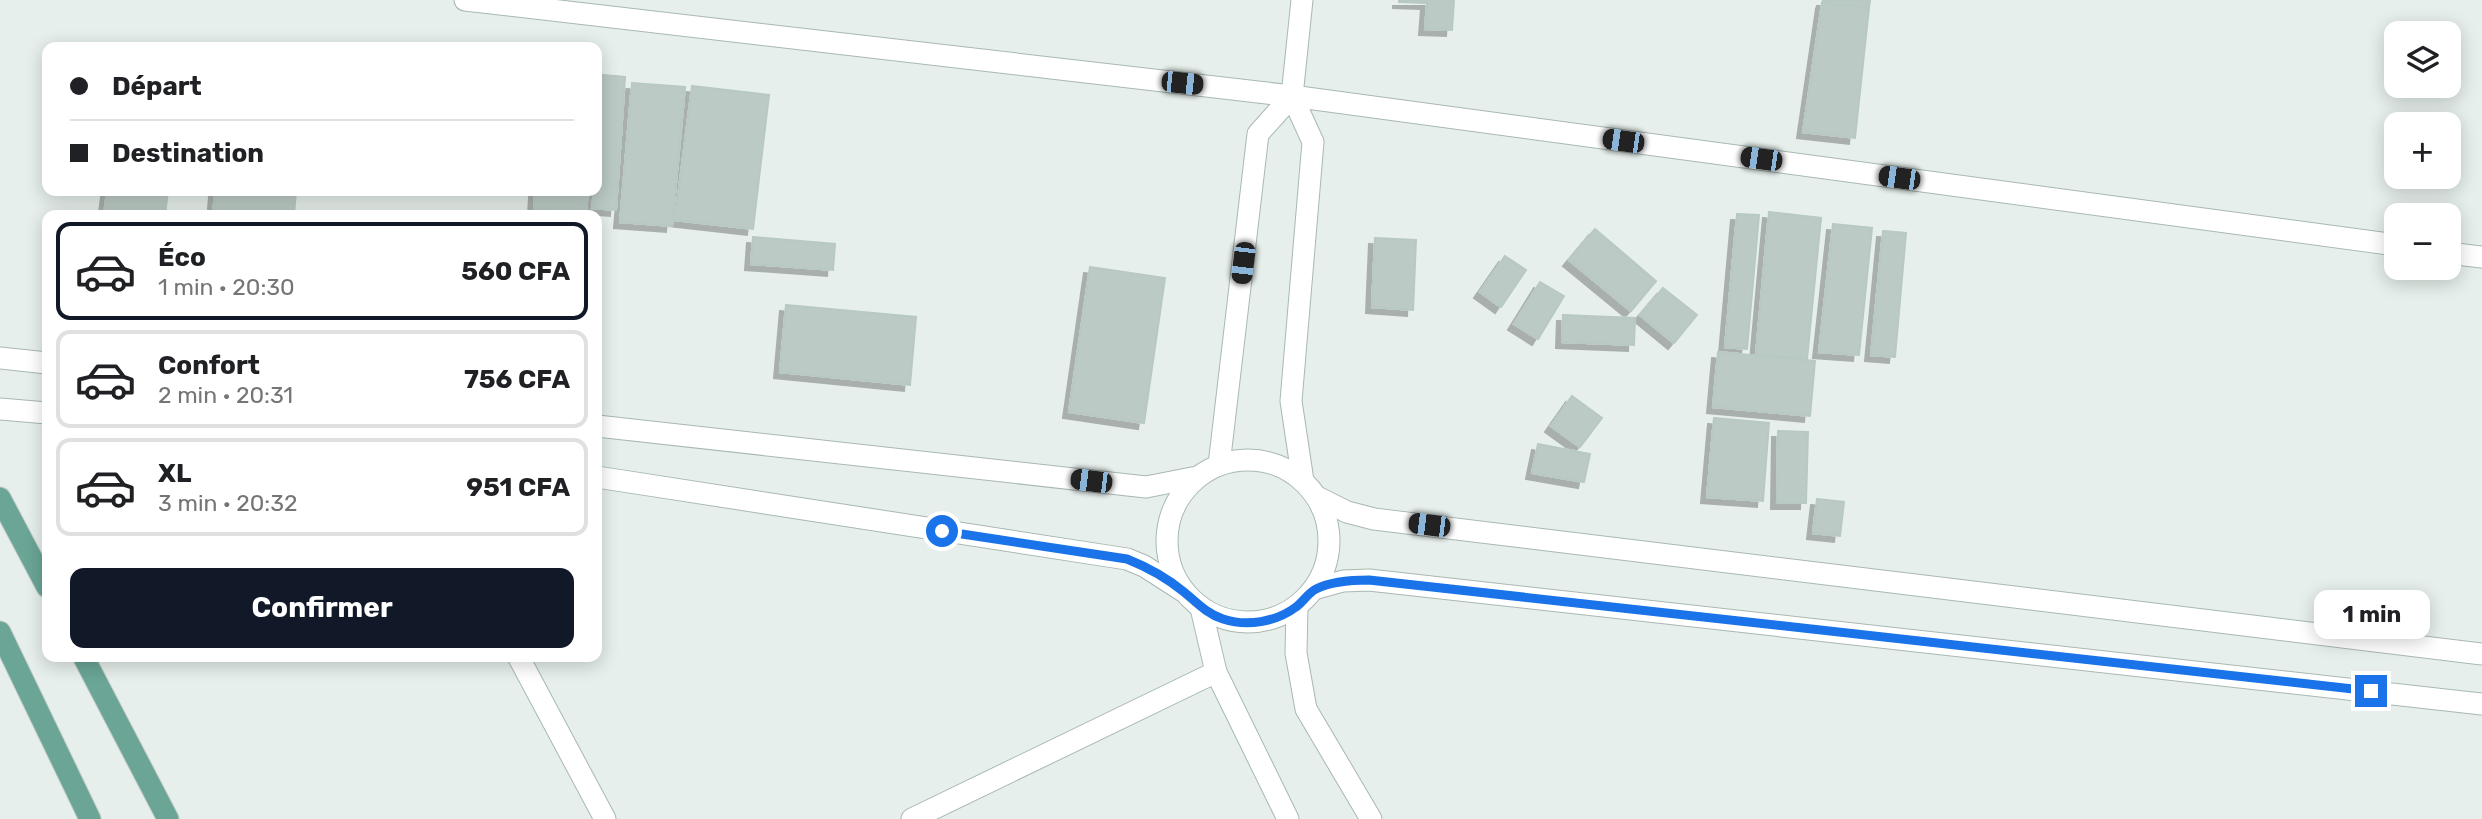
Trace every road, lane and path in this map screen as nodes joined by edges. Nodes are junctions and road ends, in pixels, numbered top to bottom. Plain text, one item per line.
1 (466, 0) edge
2 (1302, 0) edge
3 (1292, 96) junction
4 (2384, 243) edge
5 (2461, 255) edge
6 (2482, 257) edge
7 (0, 358) edge
8 (42, 362) edge
9 (0, 409) edge
10 (42, 413) edge
11 (602, 427) edge
12 (1219, 465) junction
13 (1197, 477) junction
14 (602, 478) edge
15 (1303, 481) junction
16 (1317, 497) junction
17 (0, 498) edge
18 (42, 578) edge
19 (1314, 589) junction
20 (1182, 591) junction
21 (1297, 607) junction
22 (1201, 608) junction
23 (0, 632) edge
24 (2482, 654) edge
25 (86, 662) edge
26 (521, 662) edge
27 (1216, 672) junction
28 (2482, 704) edge
29 (90, 819) edge
30 (168, 819) edge
31 (605, 819) edge
32 (912, 819) edge
33 (1288, 819) edge
34 (1371, 819) edge

1 - 3 street
2 - 3 street
3 - 4 street
3 - 12 street
3 - 15 street
5 - 6 street
7 - 8 street
9 - 10 street
11 - 13 street
12 - 13 street
12 - 15 street
13 - 20 street
14 - 20 street
15 - 16 street
16 - 19 street
16 - 24 street
17 - 18 main road
19 - 21 street
19 - 28 street
20 - 22 street
21 - 22 street
21 - 34 street
22 - 27 street
23 - 29 main road
25 - 30 main road
26 - 31 street
27 - 32 street
27 - 33 street

